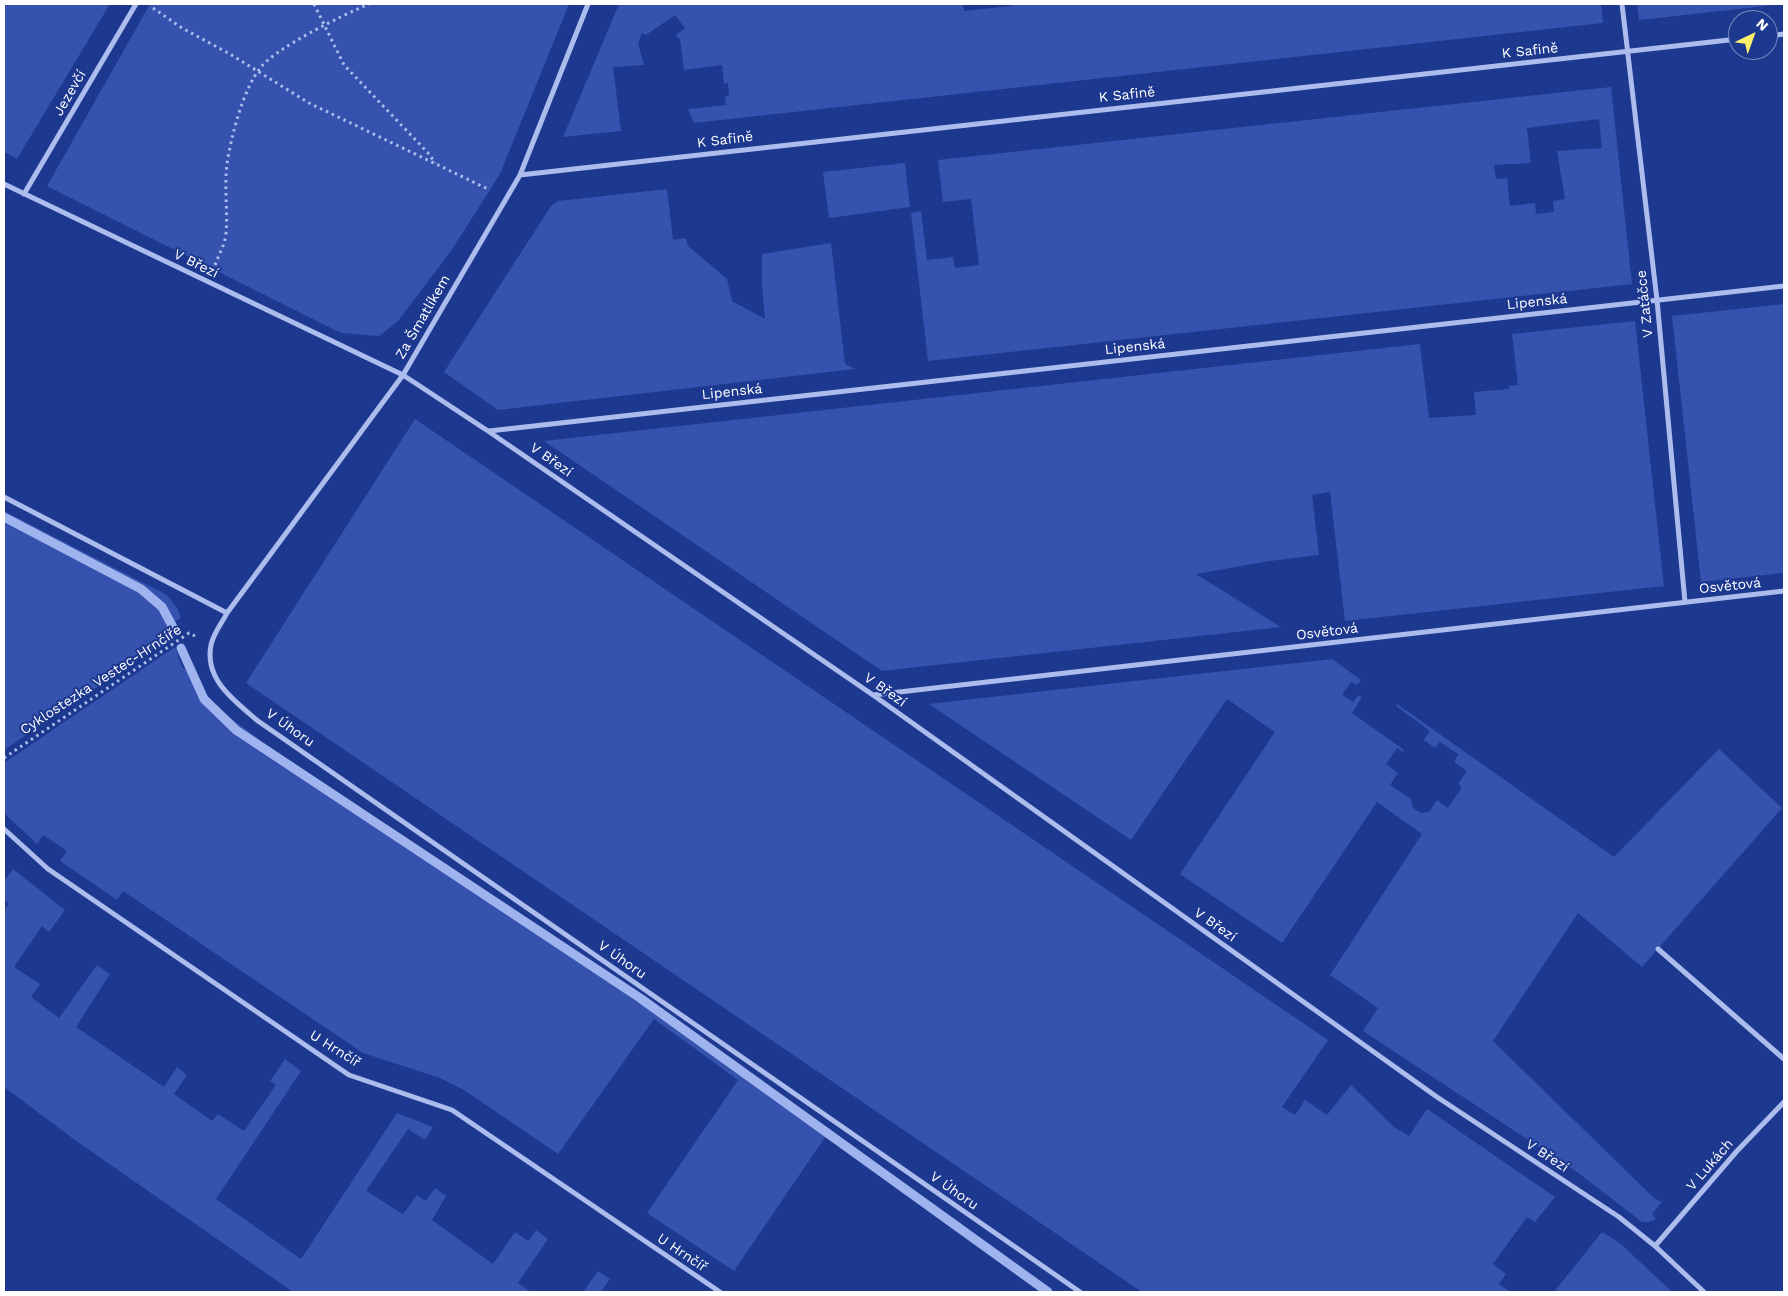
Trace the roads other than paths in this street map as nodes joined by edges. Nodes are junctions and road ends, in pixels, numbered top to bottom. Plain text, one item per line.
1 (136, 4) edge
2 (588, 4) edge
3 (1622, 4) edge
4 (1728, 40) edge
5 (1627, 52) junction
6 (520, 175) junction
7 (4, 184) edge
8 (24, 194) junction
9 (1784, 286) edge
10 (1657, 300) junction
11 (403, 375) junction
12 (488, 431) junction
13 (4, 497) edge
14 (1784, 591) edge
15 (1685, 602) junction
16 (227, 613) junction
17 (873, 695) junction
18 (4, 830) edge
19 (1658, 949) dead end
20 (1784, 1060) edge
21 (1784, 1102) edge
22 (1655, 1246) junction
23 (720, 1292) edge
24 (1080, 1292) edge
25 (1704, 1292) edge

1 - 8 street, Jezevčí
2 - 6 street, Za Šmatlíkem
3 - 5 street, V Zatáčce
4 - 5 street, K Safině
5 - 6 street, K Safině
5 - 10 street, V Zatáčce
6 - 11 street, Za Šmatlíkem
7 - 8 street, V Březí
8 - 11 street, V Březí
9 - 10 street, Lipenská
10 - 12 street, Lipenská
10 - 15 street, V Zatáčce
11 - 12 street, V Březí
11 - 16 street, Za Šmatlíkem
12 - 17 street, V Březí
13 - 16 street
14 - 15 street, Osvětová
15 - 17 street, Osvětová
16 - 24 street, V Úhoru
17 - 22 street, V Březí
18 - 23 street, U Hrnčíř
19 - 20 street
21 - 22 street, V Lukách
22 - 25 street, V Březí

